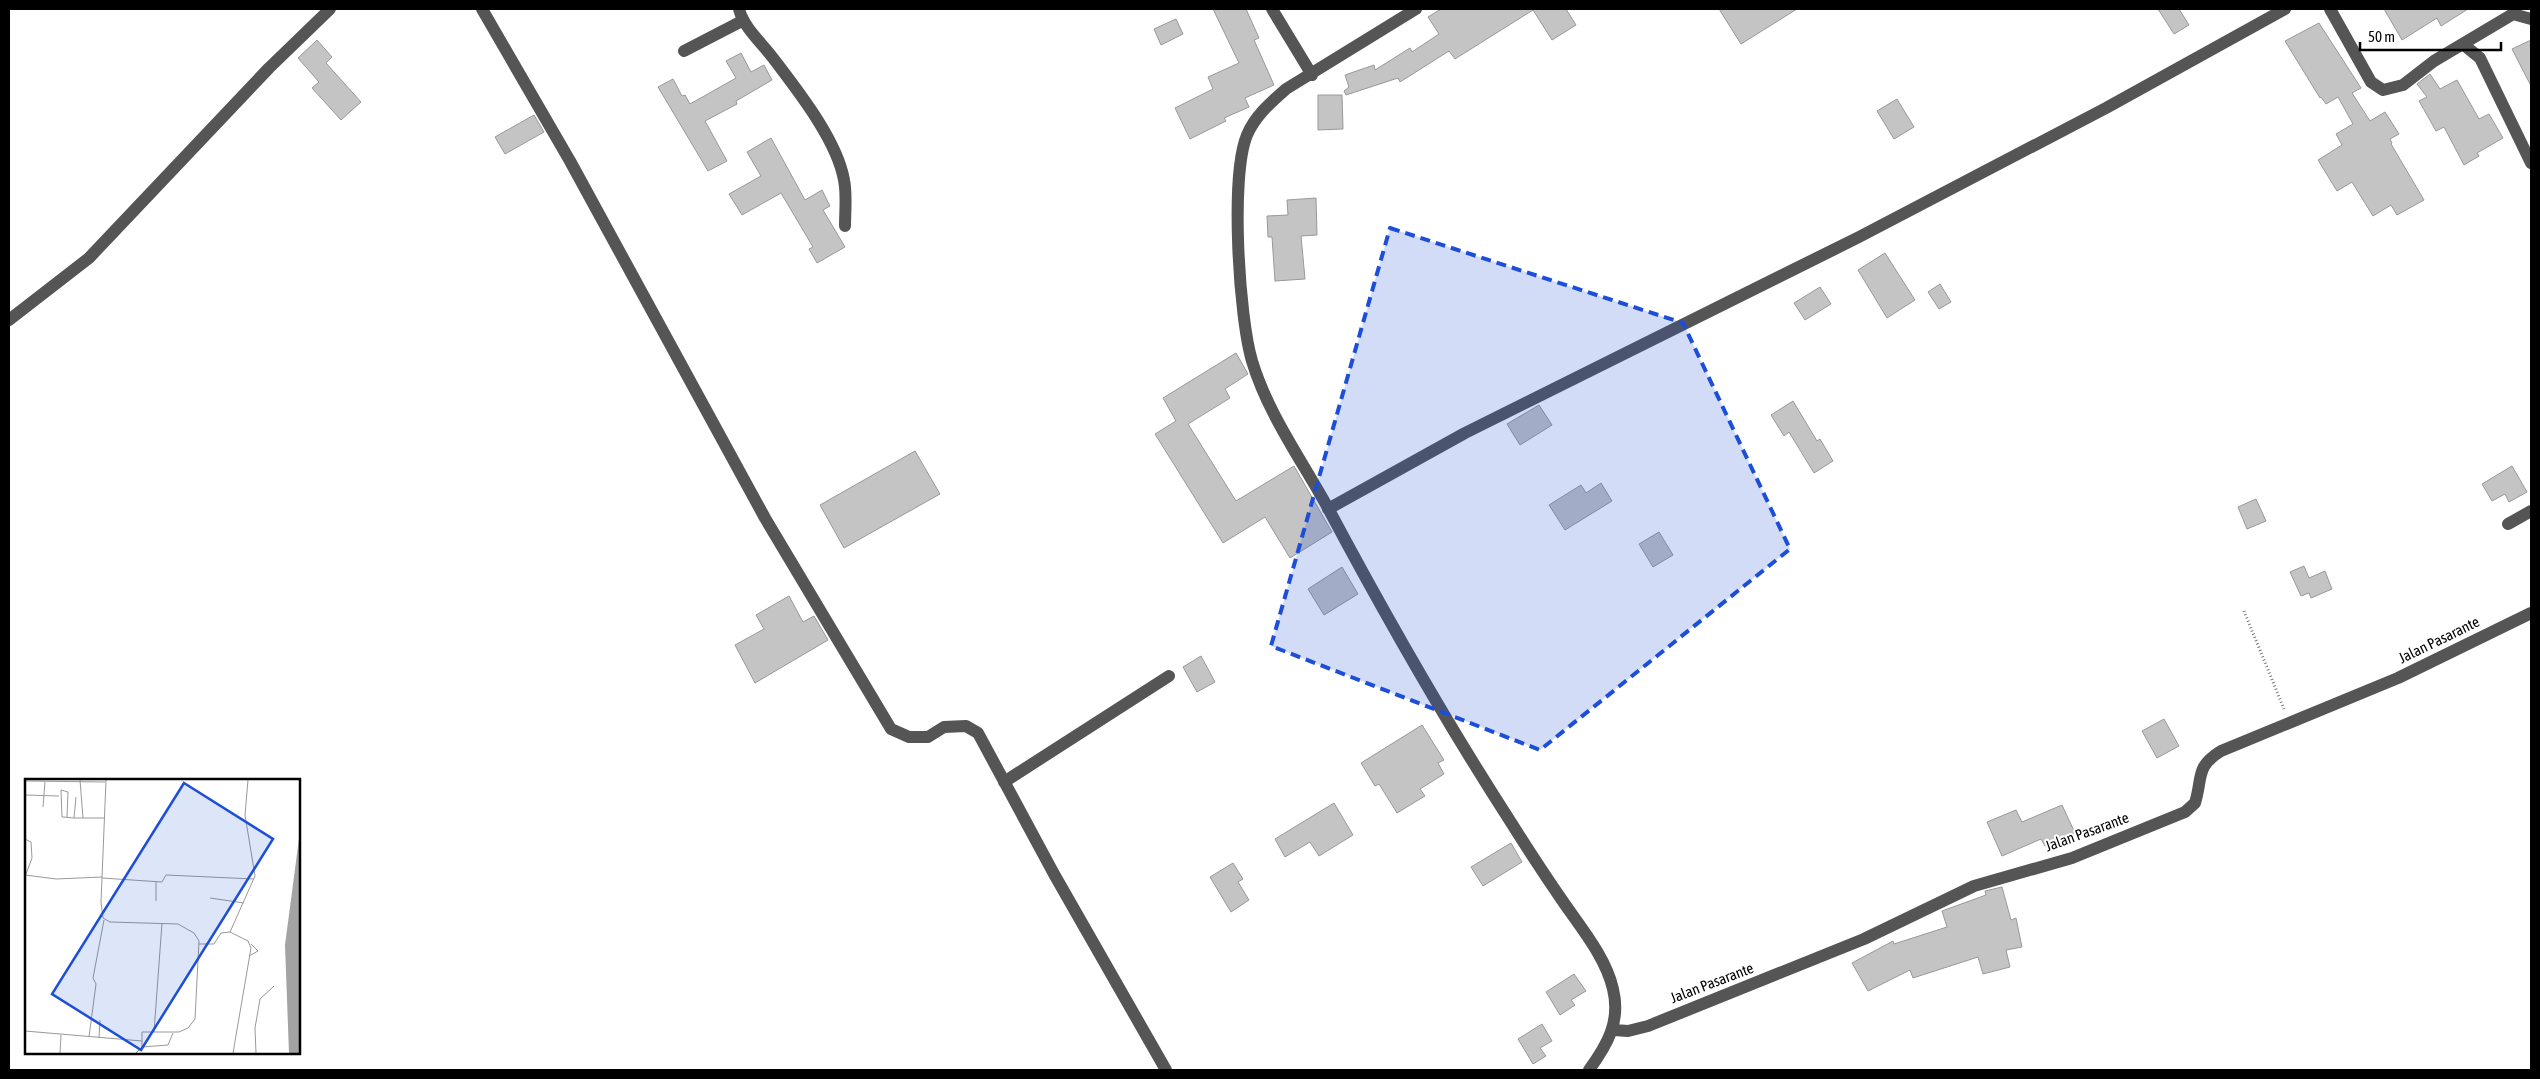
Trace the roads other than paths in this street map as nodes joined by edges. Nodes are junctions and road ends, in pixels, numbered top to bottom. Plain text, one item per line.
1 (330, 9) edge
2 (482, 9) edge
3 (1272, 9) edge
4 (1416, 9) edge
5 (2285, 9) edge
6 (2330, 9) edge
7 (2512, 12) edge
8 (740, 15) edge
9 (2531, 19) edge
10 (2464, 45) junction
11 (684, 51) dead end
12 (1312, 75) junction
13 (2531, 164) edge
14 (845, 226) dead end
15 (9, 320) edge
16 (1328, 509) junction
17 (2531, 511) edge
18 (2508, 524) dead end
19 (2531, 613) edge
20 (1169, 676) dead end
21 (1004, 782) junction
22 (1614, 1030) junction
23 (1166, 1070) edge
24 (1589, 1070) edge

1 - 15 street
2 - 21 street
3 - 12 street
4 - 12 street
5 - 16 street
6 - 10 street
7 - 9 street
7 - 10 street
8 - 11 street
8 - 14 street
10 - 13 street
12 - 16 street
16 - 22 street
17 - 18 street
19 - 22 street, Jalan Pasarante
20 - 21 street
21 - 23 street
22 - 24 street

